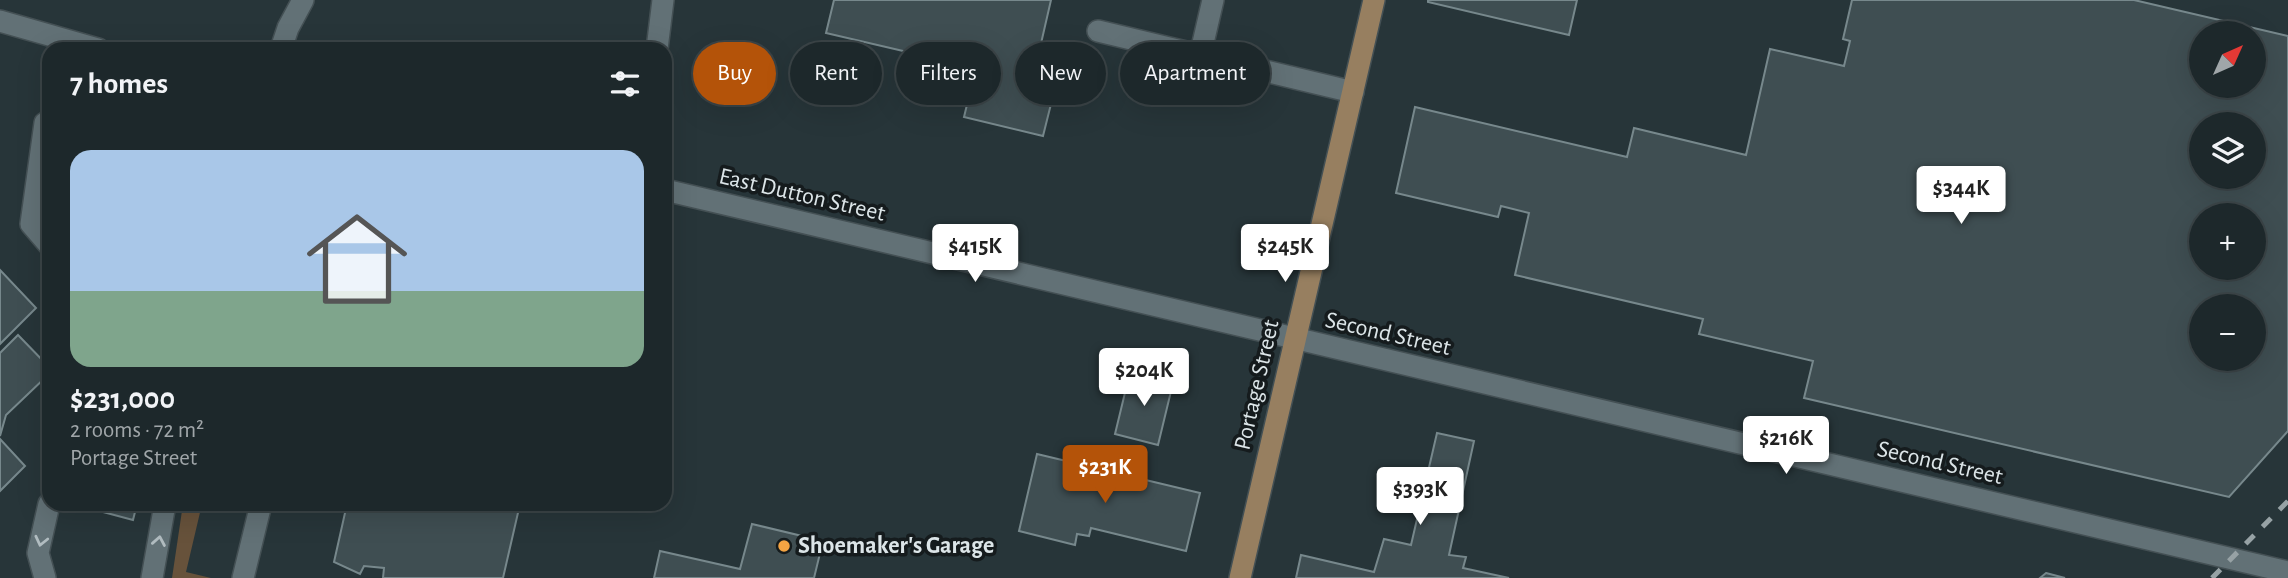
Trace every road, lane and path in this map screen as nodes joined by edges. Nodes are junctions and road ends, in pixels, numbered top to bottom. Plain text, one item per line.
1 (303, 0) edge
2 (663, 0) edge
3 (1213, 0) edge
4 (1374, 0) edge
5 (0, 21) edge
6 (1098, 31) dead end
7 (70, 42) edge
8 (283, 42) edge
9 (658, 42) edge
10 (1143, 42) edge
11 (1203, 42) edge
12 (1270, 72) edge
13 (1353, 92) junction
14 (42, 145) edge
15 (672, 192) edge
16 (42, 237) edge
17 (1294, 338) junction
18 (47, 511) edge
19 (164, 511) edge
20 (259, 511) edge
21 (2288, 572) edge
22 (45, 578) edge
23 (152, 578) edge
24 (243, 578) edge
25 (1240, 578) edge

1 - 8 street
2 - 9 street
3 - 11 street
4 - 13 main road, Portage Street
5 - 7 street
6 - 10 street
12 - 13 street
13 - 17 main road, Portage Street
14 - 16 street
15 - 17 street, East Dutton Street
17 - 21 street, Second Street
17 - 25 main road, Portage Street
18 -> 22 street
23 -> 19 street
20 - 24 street

